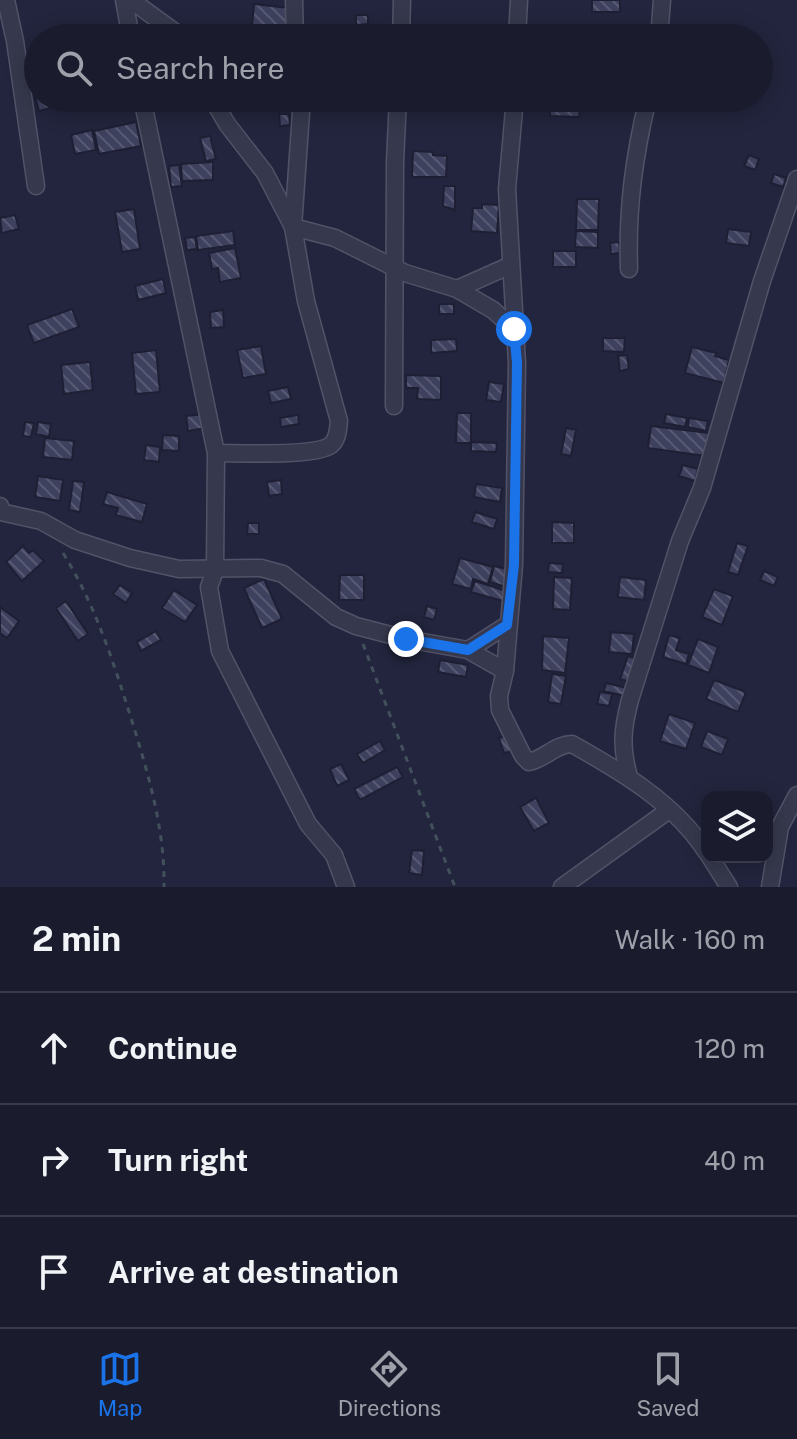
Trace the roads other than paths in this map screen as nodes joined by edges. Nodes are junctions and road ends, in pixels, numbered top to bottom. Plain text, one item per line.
1 (6, 0) edge
2 (124, 0) edge
3 (131, 0) edge
4 (294, 0) edge
5 (402, 0) edge
6 (519, 0) edge
7 (662, 0) edge
8 (128, 24) edge
9 (164, 24) edge
10 (295, 24) edge
11 (401, 24) edge
12 (518, 24) edge
13 (660, 24) edge
14 (24, 103) edge
15 (25, 112) edge
16 (145, 112) edge
17 (220, 112) edge
18 (301, 112) edge
19 (398, 112) edge
20 (514, 112) edge
21 (645, 112) edge
22 (797, 179) edge
23 (36, 186) dead end
24 (293, 227) junction
25 (511, 265) junction
26 (394, 267) junction
27 (629, 269) dead end
28 (457, 289) junction
29 (514, 329) junction
30 (394, 406) dead end
31 (216, 453) junction
32 (0, 506) edge
33 (215, 570) junction
34 (507, 625) junction
35 (468, 650) junction
36 (505, 671) junction
37 (629, 777) junction
38 (797, 795) edge
39 (669, 810) junction
40 (701, 844) edge
41 (713, 863) edge
42 (346, 887) edge
43 (562, 887) edge
44 (729, 887) edge
45 (770, 887) edge

1 - 14 street
2 - 8 street
3 - 9 street
4 - 10 street
5 - 11 street
6 - 12 street
7 - 13 street
15 - 23 street
16 - 31 street
17 - 24 street
18 - 24 street
19 - 26 street
20 - 25 street
21 - 27 street
22 - 37 street
24 - 26 street
24 - 31 street
25 - 28 street
25 - 29 street
26 - 28 street
26 - 30 street
28 - 29 street
29 - 34 street
31 - 33 street
32 - 33 street
33 - 35 street
33 - 42 street
34 - 35 street
34 - 36 street
35 - 36 street
36 - 37 street
37 - 39 street
38 - 45 street
39 - 40 street
39 - 43 street
41 - 44 street

